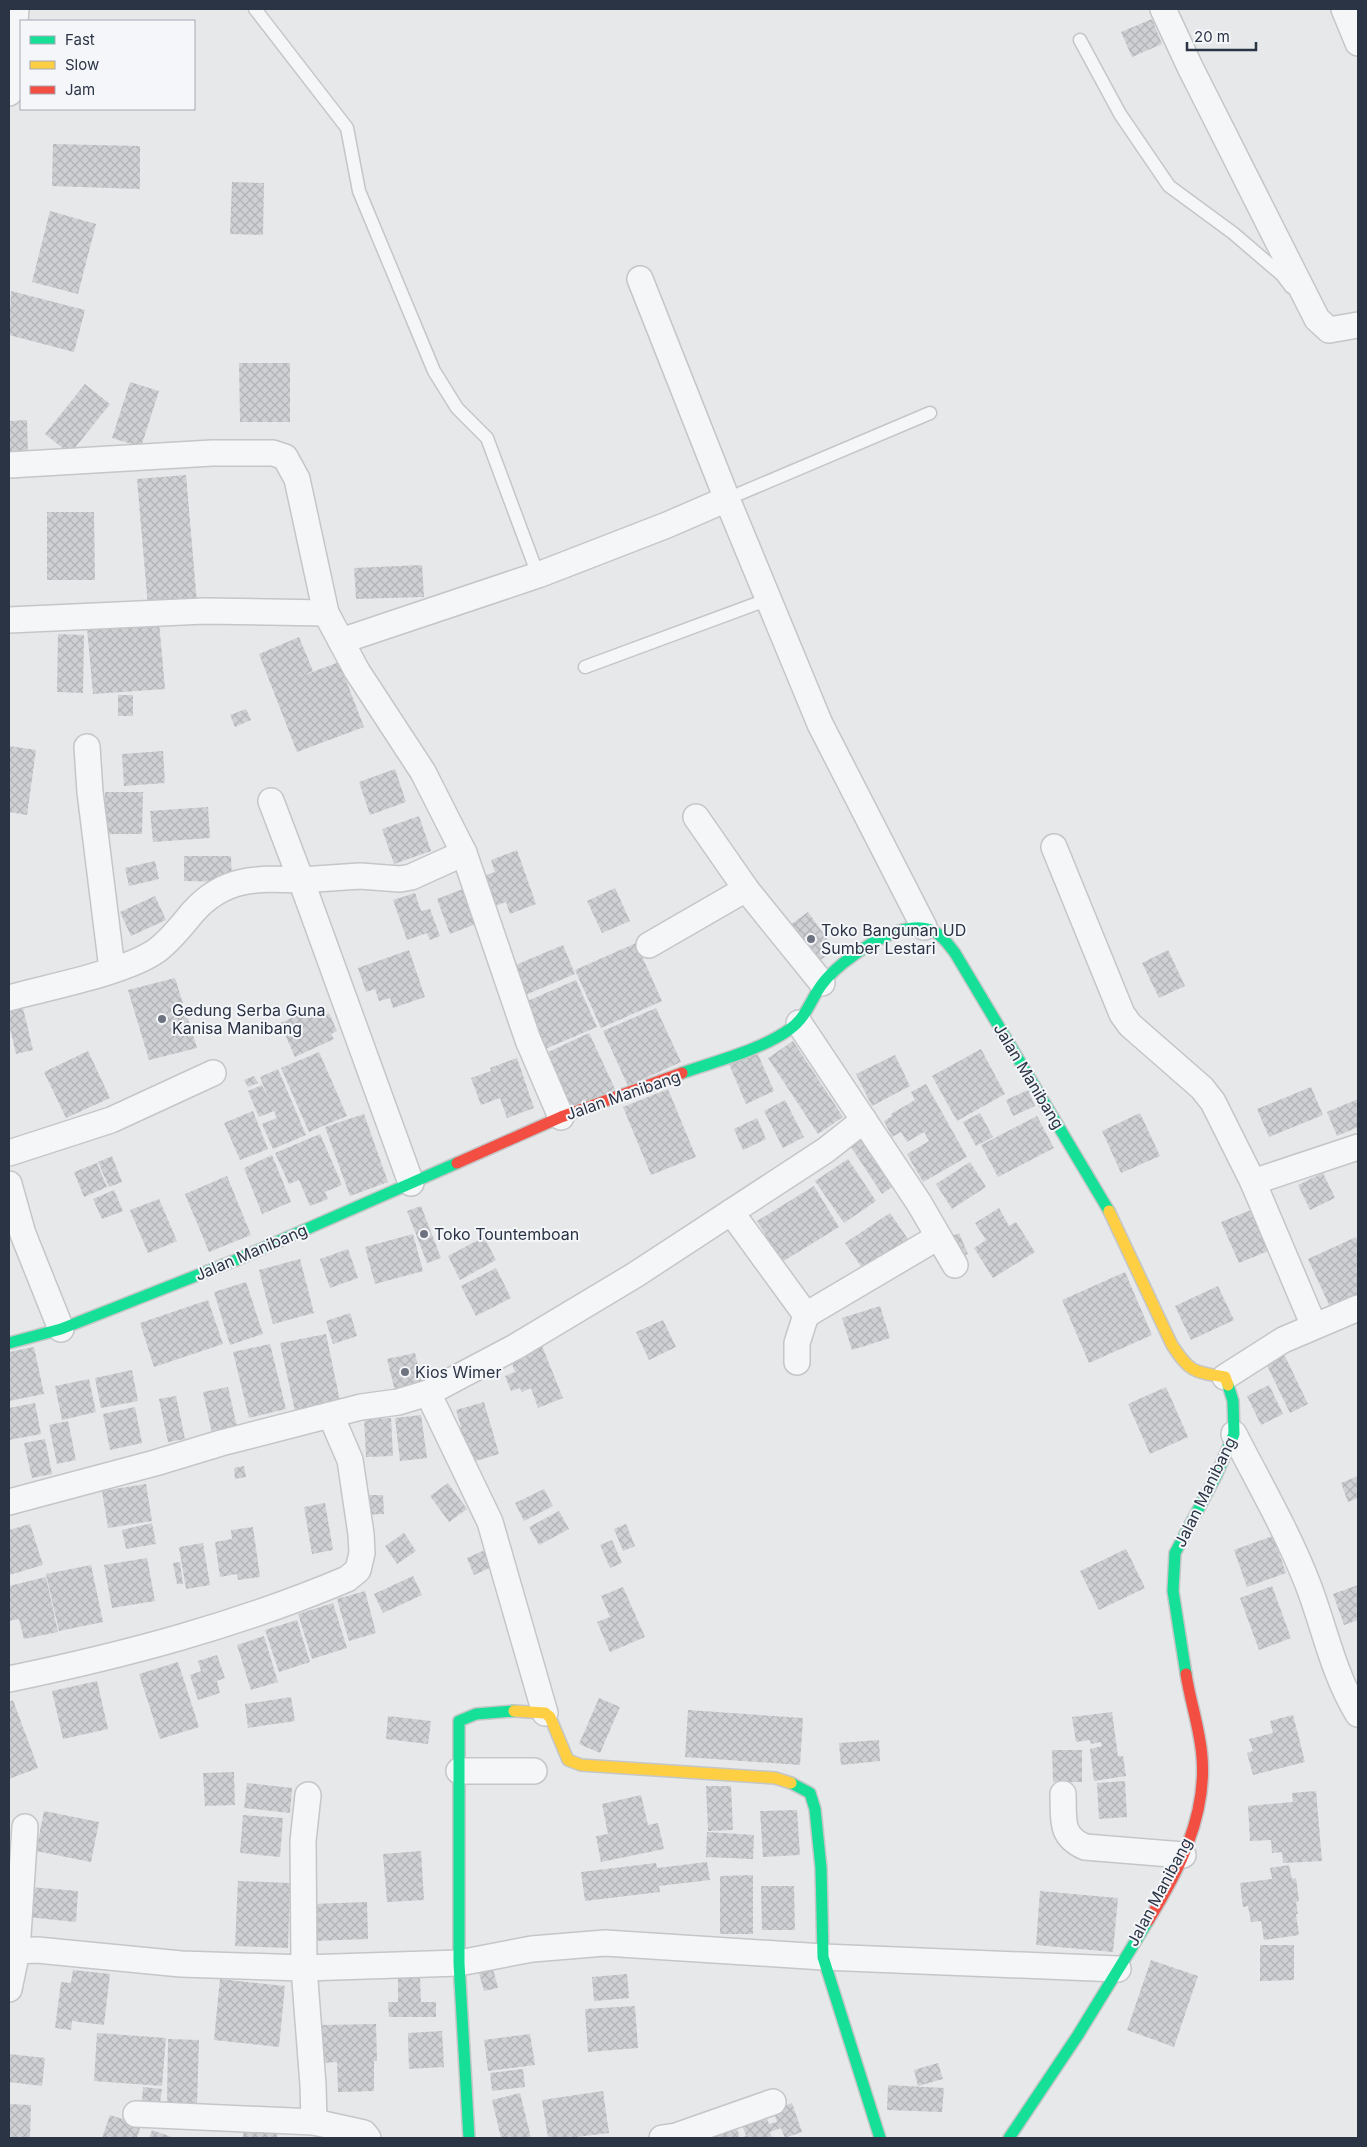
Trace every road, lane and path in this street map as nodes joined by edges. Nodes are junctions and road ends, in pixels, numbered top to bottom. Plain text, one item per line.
1 (16, 9) edge
2 (255, 9) edge
3 (1163, 9) edge
4 (1344, 9) edge
5 (1080, 40) dead end
6 (1358, 43) edge
7 (9, 93) edge
8 (640, 280) dead end
9 (1317, 319) junction
10 (1358, 325) edge
11 (930, 412) dead end
12 (9, 465) edge
13 (726, 499) junction
14 (538, 575) junction
15 (769, 598) junction
16 (326, 613) junction
17 (9, 620) edge
18 (341, 641) junction
19 (585, 667) dead end
20 (87, 747) dead end
21 (271, 801) dead end
22 (696, 817) dead end
23 (1054, 846) dead end
24 (464, 854) junction
25 (301, 880) junction
26 (746, 889) junction
27 (924, 928) junction
28 (649, 945) dead end
29 (112, 969) junction
30 (822, 984) junction
31 (9, 998) edge
32 (799, 1023) junction
33 (213, 1073) dead end
34 (561, 1117) junction
35 (864, 1120) junction
36 (1358, 1147) edge
37 (9, 1153) edge
38 (1253, 1182) junction
39 (411, 1183) junction
40 (9, 1184) edge
41 (731, 1212) junction
42 (16, 1228) edge
43 (938, 1237) junction
44 (955, 1266) dead end
45 (1358, 1308) edge
46 (806, 1316) junction
47 (1314, 1326) junction
48 (61, 1328) junction
49 (9, 1343) edge
50 (797, 1362) dead end
51 (1225, 1377) junction
52 (428, 1394) junction
53 (331, 1416) junction
54 (1234, 1434) junction
55 (9, 1502) edge
56 (9, 1679) edge
57 (545, 1713) junction
58 (1358, 1714) edge
59 (459, 1771) junction
60 (534, 1771) dead end
61 (1063, 1794) dead end
62 (308, 1795) dead end
63 (25, 1827) dead end
64 (1183, 1855) junction
65 (16, 1951) junction
66 (823, 1957) junction
67 (459, 1963) junction
68 (304, 1968) junction
69 (1118, 1969) junction
70 (9, 1989) edge
71 (773, 2102) dead end
72 (136, 2114) dead end
73 (314, 2122) junction
74 (368, 2138) edge
75 (469, 2138) edge
76 (662, 2138) edge
77 (880, 2138) edge
78 (1009, 2138) edge

1 - 7 street
2 - 14 lane
3 - 9 street
4 - 6 street
5 - 9 lane
8 - 13 street
9 - 10 street
11 - 13 lane
12 - 16 street
13 - 14 street
13 - 15 street
14 - 18 street
15 - 19 lane
15 - 27 street
16 - 17 street
16 - 18 street
18 - 24 street
20 - 29 street
21 - 25 street
22 - 26 street
23 - 38 street
24 - 25 street
24 - 34 street
25 - 29 street
25 - 39 street
26 - 28 street
26 - 30 street
27 - 30 street, Jalan Manibang
27 - 51 street, Jalan Manibang
29 - 31 street
30 - 32 street, Jalan Manibang
32 - 34 street, Jalan Manibang
32 - 35 street
33 - 37 street
34 - 39 street, Jalan Manibang
35 - 41 street
35 - 43 street
36 - 38 street
38 - 47 street
39 - 48 street, Jalan Manibang
40 - 42 street
41 - 46 street
41 - 52 street
42 - 48 street
43 - 44 street
43 - 46 street
45 - 47 street
46 - 50 street
47 - 51 street
48 - 49 street, Jalan Manibang
51 - 54 street, Jalan Manibang
52 - 53 street
52 - 57 street
53 - 55 street
53 - 56 street
54 - 58 street
54 - 64 street, Jalan Manibang
57 - 59 street
57 - 66 street
59 - 60 street
59 - 67 street
61 - 64 street
62 - 68 street
63 - 65 street
64 - 69 street, Jalan Manibang
65 - 68 street
65 - 70 street
66 - 67 street
66 - 69 street
66 - 77 street
67 - 68 street
67 - 75 street
68 - 73 street
69 - 78 street, Jalan Manibang
71 - 76 street
72 - 73 street
73 - 74 street

